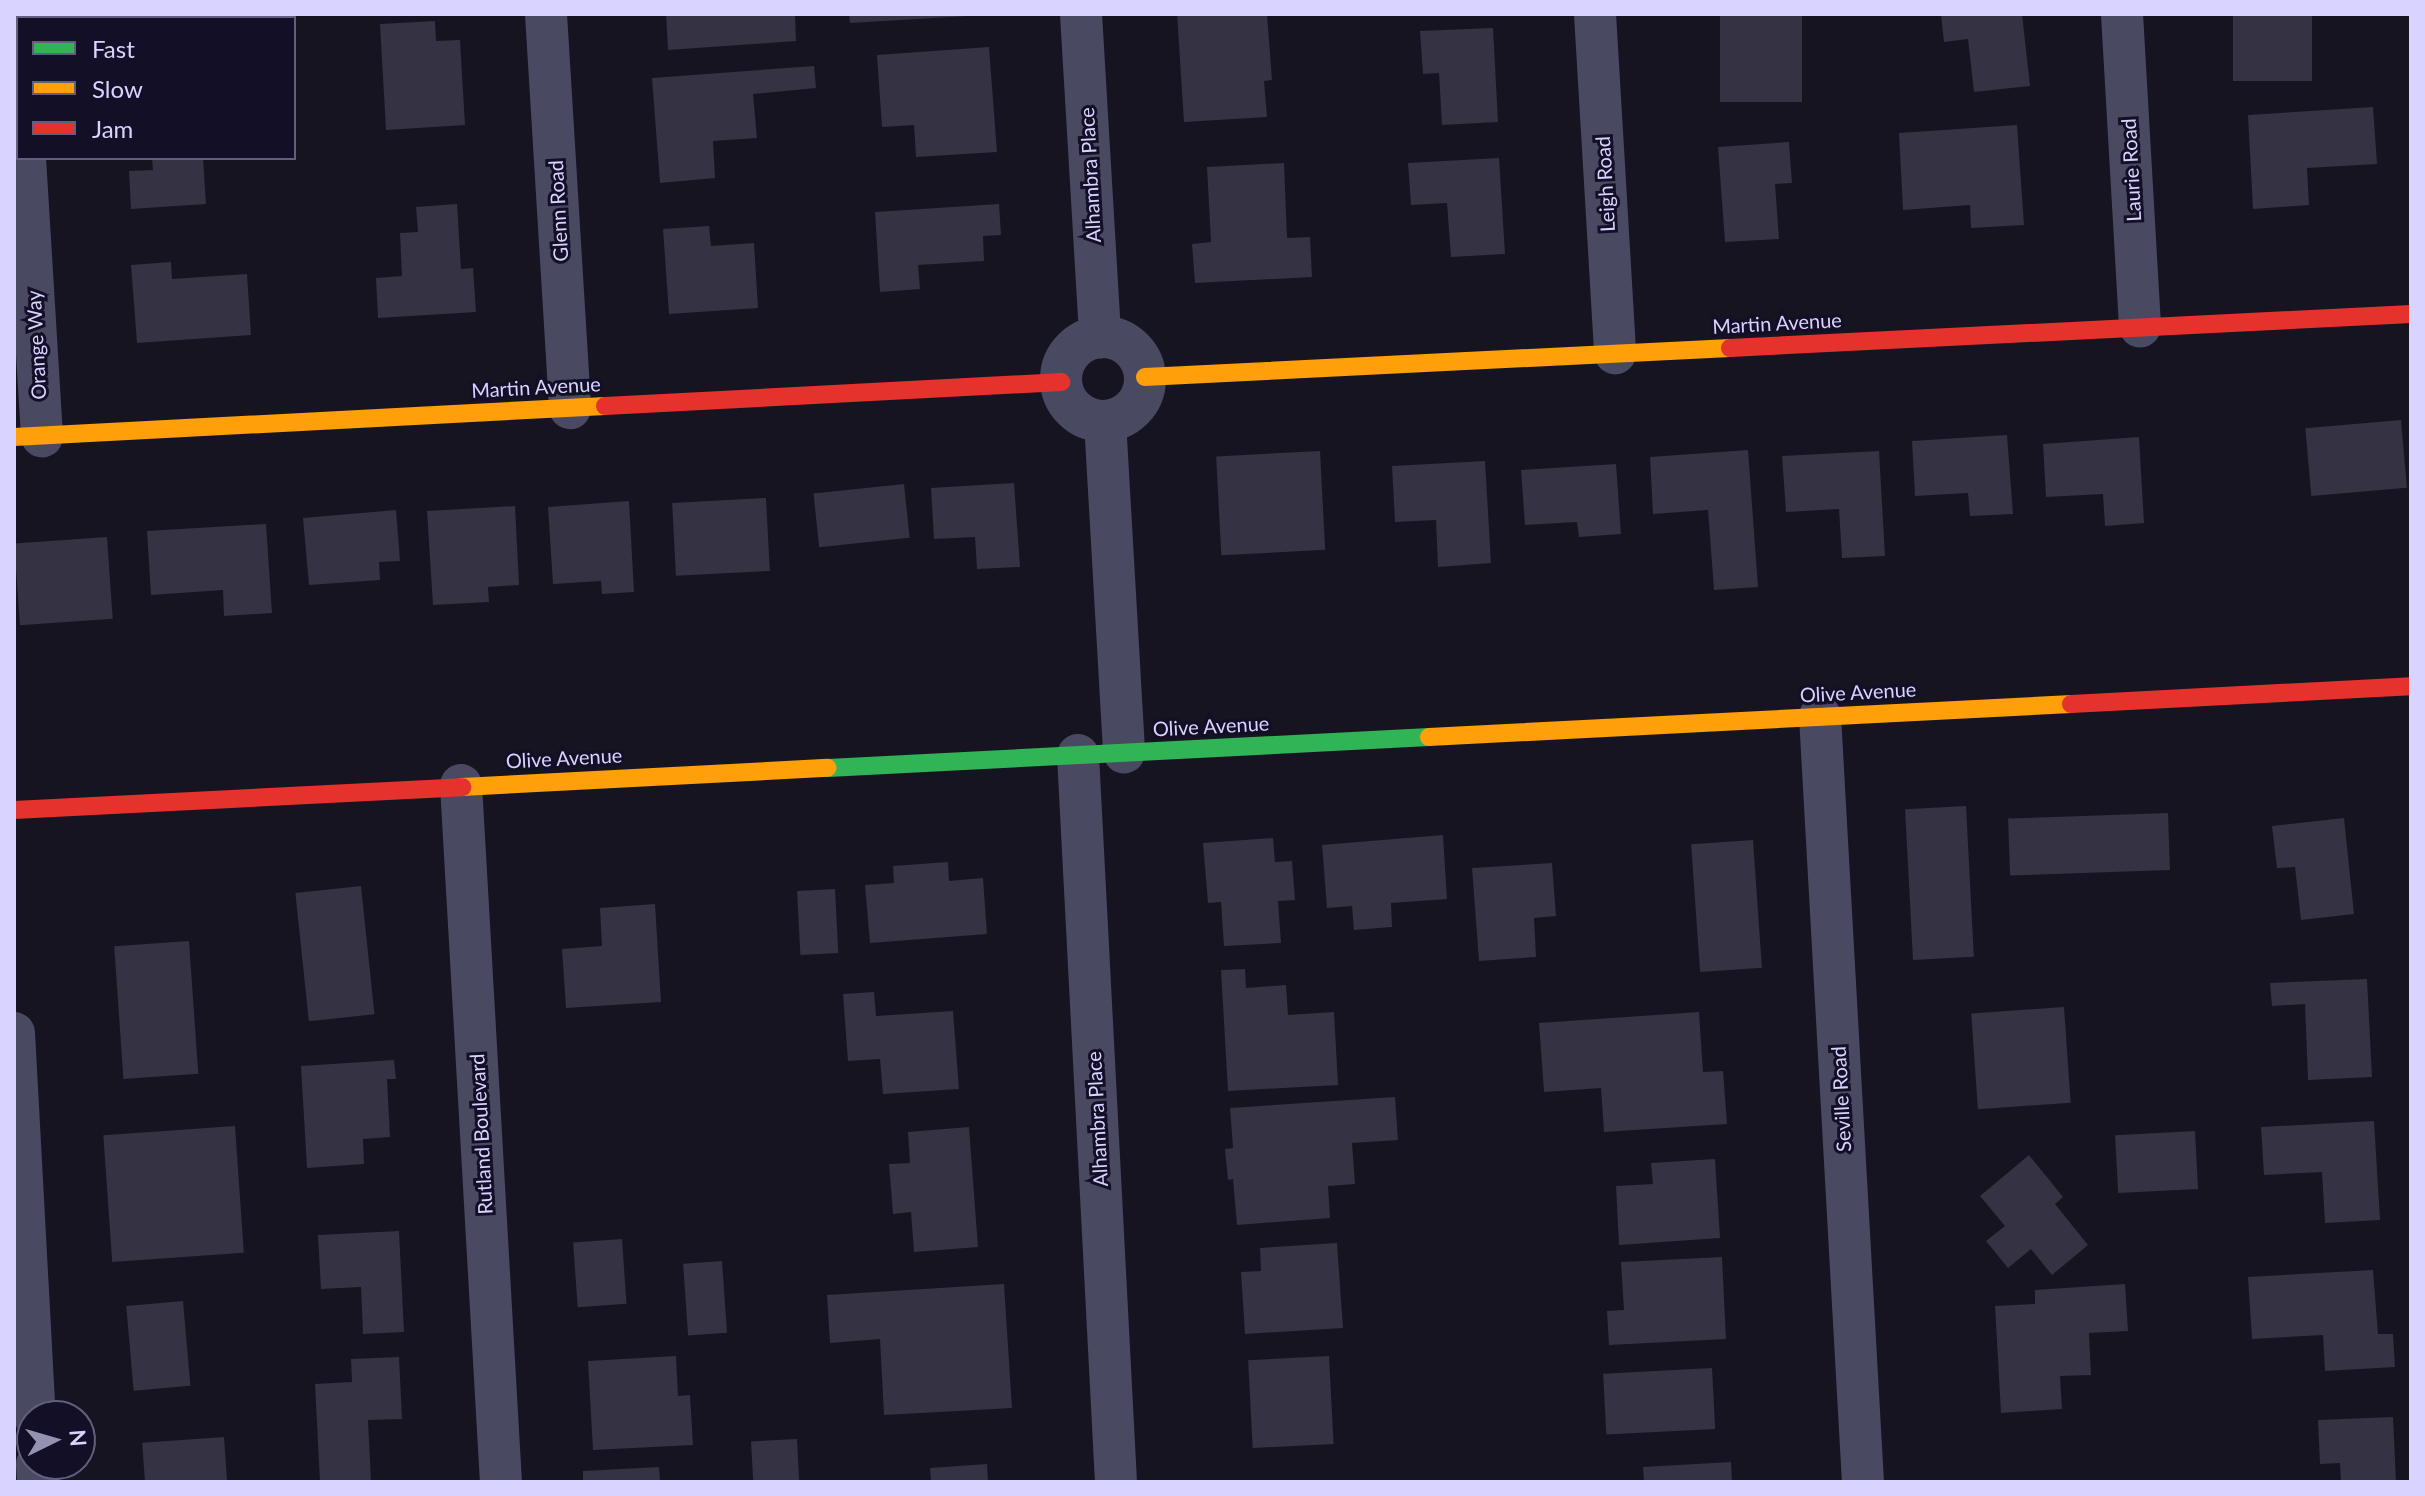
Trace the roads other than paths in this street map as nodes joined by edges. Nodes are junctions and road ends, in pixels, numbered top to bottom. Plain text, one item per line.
1 (546, 14) edge
2 (1081, 14) edge
3 (1595, 14) edge
4 (2122, 14) edge
5 (25, 160) edge
6 (2411, 314) edge
7 (2140, 326) junction
8 (1100, 337) junction
9 (1615, 353) junction
10 (1145, 377) junction
11 (1061, 382) junction
12 (570, 408) junction
13 (1105, 421) junction
14 (28, 437) edge
15 (2411, 686) edge
16 (1820, 716) junction
17 (1124, 752) junction
18 (1078, 755) junction
19 (461, 785) junction
20 (14, 810) edge
21 (14, 1033) edge
22 (34, 1400) edge
23 (501, 1482) edge
24 (1116, 1482) edge
25 (1863, 1482) edge

1 - 12 street, Glenn Road
2 - 8 street, Alhambra Place
3 - 9 street, Leigh Road
4 - 7 street, Laurie Road
5 - 14 street, Orange Way
6 - 7 street, Martin Avenue
7 - 9 street, Martin Avenue
8 - 10 street
8 - 11 street
9 - 10 street, Martin Avenue
10 - 13 street
11 - 12 street, Martin Avenue
11 - 13 street
12 - 14 street, Martin Avenue
13 - 17 street
15 - 16 street, Olive Avenue
16 - 17 street, Olive Avenue
16 - 25 street, Seville Road
17 - 18 street, Olive Avenue
18 - 19 street, Olive Avenue
18 - 24 street, Alhambra Place
19 - 20 street, Olive Avenue
19 - 23 street, Rutland Boulevard
21 - 22 street

